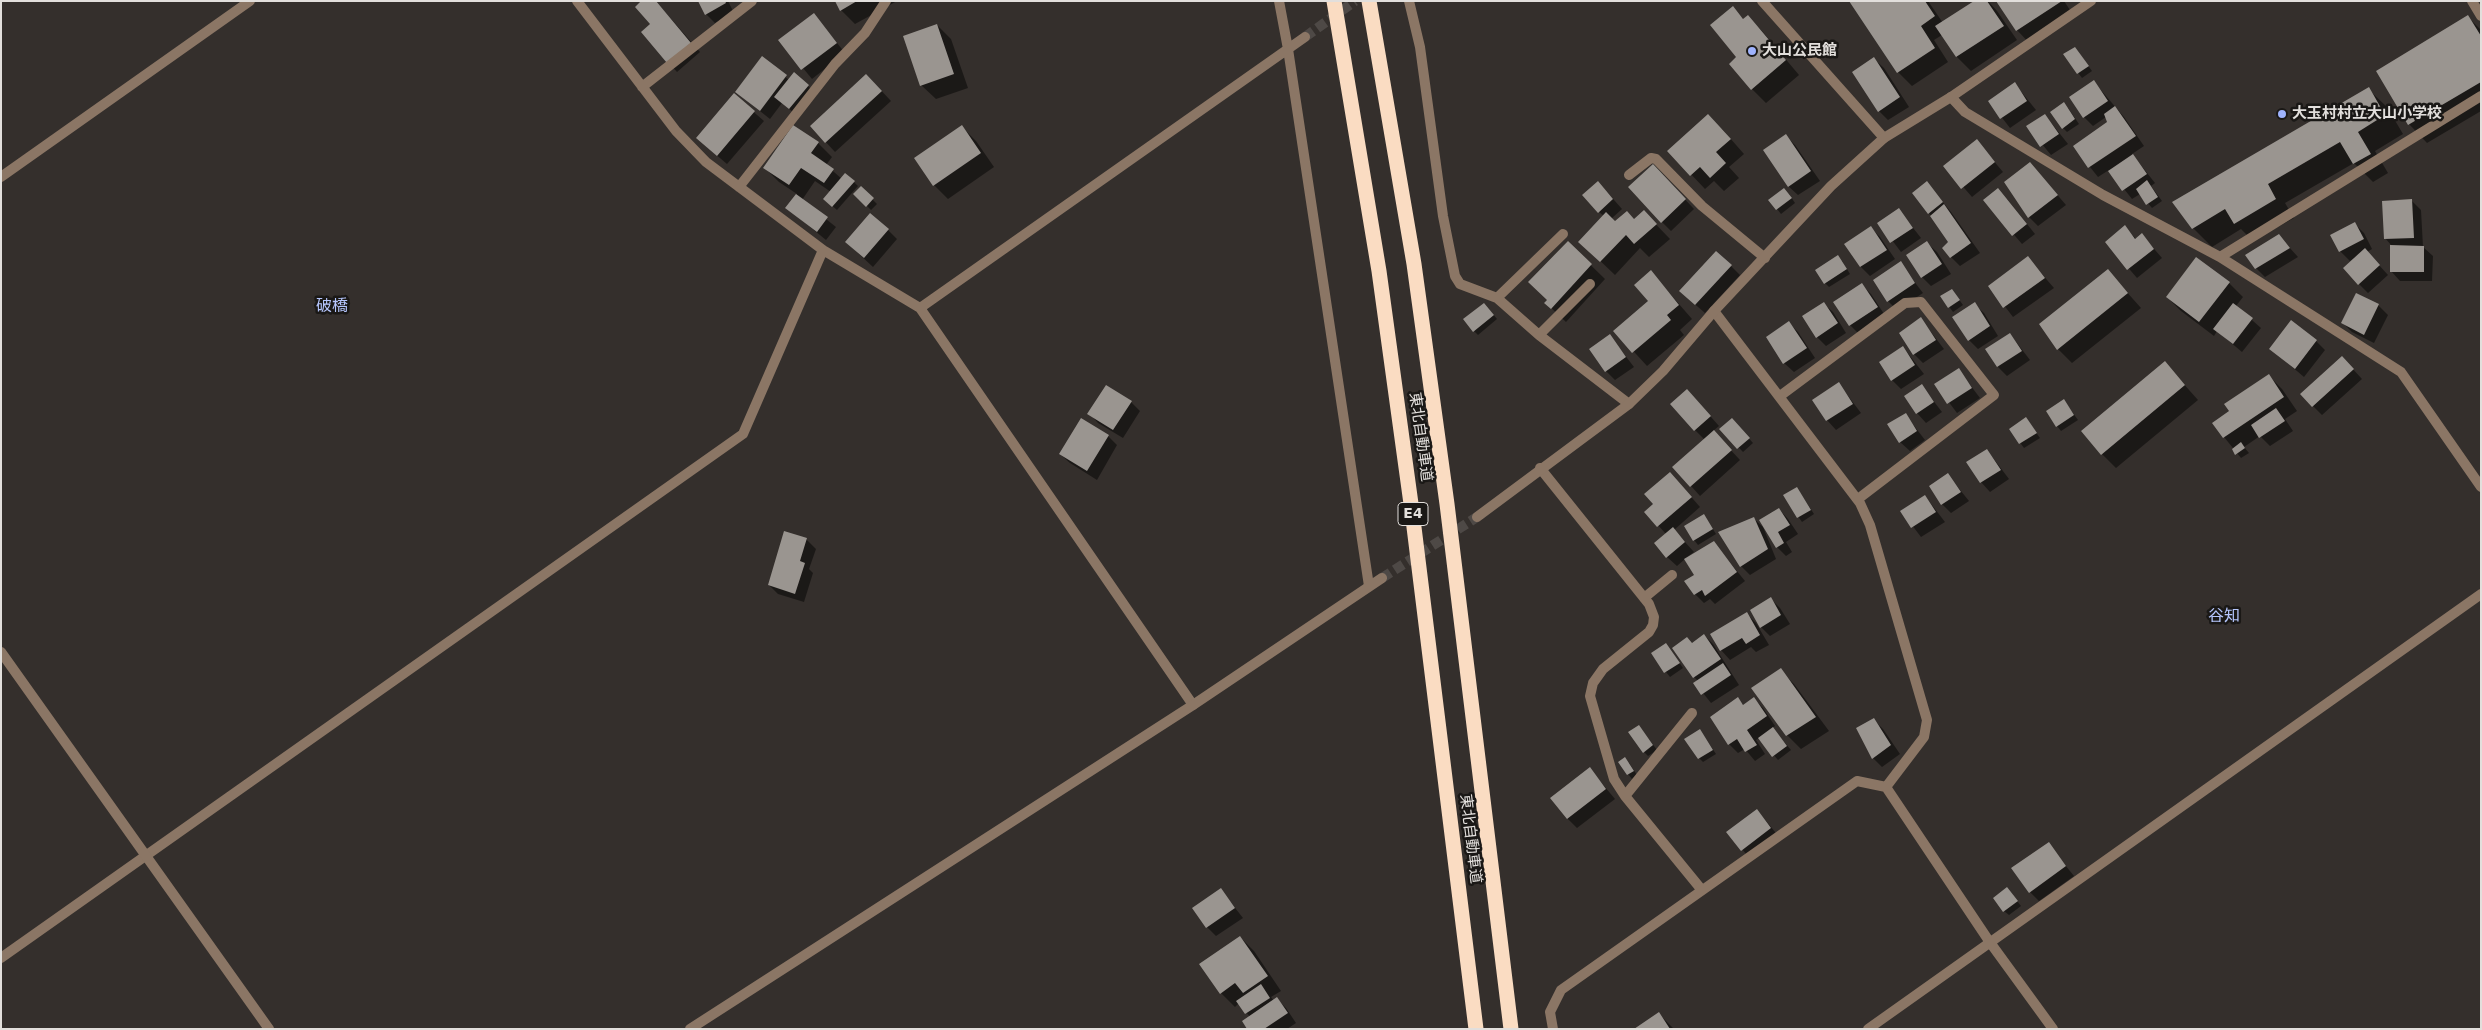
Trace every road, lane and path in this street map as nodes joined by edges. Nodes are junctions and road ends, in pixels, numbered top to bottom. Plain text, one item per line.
1 (250, 1) edge
2 (577, 1) edge
3 (752, 1) edge
4 (886, 1) edge
5 (1279, 1) edge
6 (1334, 1) edge
7 (1370, 1) edge
8 (1409, 1) edge
9 (1762, 1) edge
10 (2091, 1) edge
11 (2472, 1) edge
12 (2481, 16) edge
13 (1305, 37) tunnel mouth
14 (1288, 49) junction
15 (642, 88) junction
16 (2481, 96) edge
17 (1951, 97) junction
18 (1884, 138) junction
19 (1629, 175) dead end
20 (1, 177) edge
21 (739, 187) junction
22 (1563, 234) dead end
23 (823, 250) junction
24 (2220, 257) junction
25 (1765, 258) junction
26 (1590, 284) dead end
27 (1497, 298) junction
28 (920, 308) junction
29 (1714, 310) junction
30 (1538, 335) junction
31 (1780, 396) junction
32 (1629, 404) junction
33 (1540, 468) junction
34 (2481, 487) edge
35 (1858, 499) junction
36 (1477, 518) tunnel mouth
37 (1672, 575) dead end
38 (1382, 578) tunnel mouth
39 (1369, 586) junction
40 (2481, 594) edge
41 (1644, 598) junction
42 (1, 652) edge
43 (1193, 705) junction
44 (1692, 713) dead end
45 (1886, 787) junction
46 (1625, 796) junction
47 (145, 855) junction
48 (1701, 889) junction
49 (1990, 941) junction
50 (1, 958) edge
51 (269, 1029) edge
52 (690, 1029) edge
53 (1476, 1029) edge
54 (1511, 1029) edge
55 (1553, 1029) edge
56 (1868, 1029) edge
57 (2054, 1029) edge

1 - 20 street
2 - 15 street
3 - 15 street
4 - 21 street
5 - 14 street
6 - 53 highway, 東北自動車道 / E4
7 - 54 highway, 東北自動車道 / E4
8 - 27 street
9 - 18 street
10 - 17 street
11 - 12 street
13 - 14 street
14 - 28 street
14 - 39 street
15 - 21 street
16 - 24 street
17 - 18 street
17 - 24 street
18 - 25 street
19 - 25 street
21 - 23 street
22 - 27 street
23 - 28 street
23 - 47 street
24 - 34 street
25 - 29 street
26 - 30 street
27 - 30 street
28 - 43 street
29 - 31 street
29 - 32 street
30 - 32 street
31 - 35 street
31 - 35 street
32 - 33 street
33 - 36 street
33 - 41 street
35 - 45 street
37 - 41 street
38 - 39 street
39 - 43 street
40 - 49 street
41 - 46 street
42 - 47 street
43 - 52 street
44 - 46 street
45 - 48 street
45 - 49 street
46 - 48 street
47 - 50 street
47 - 51 street
48 - 55 street
49 - 56 street
49 - 57 street

